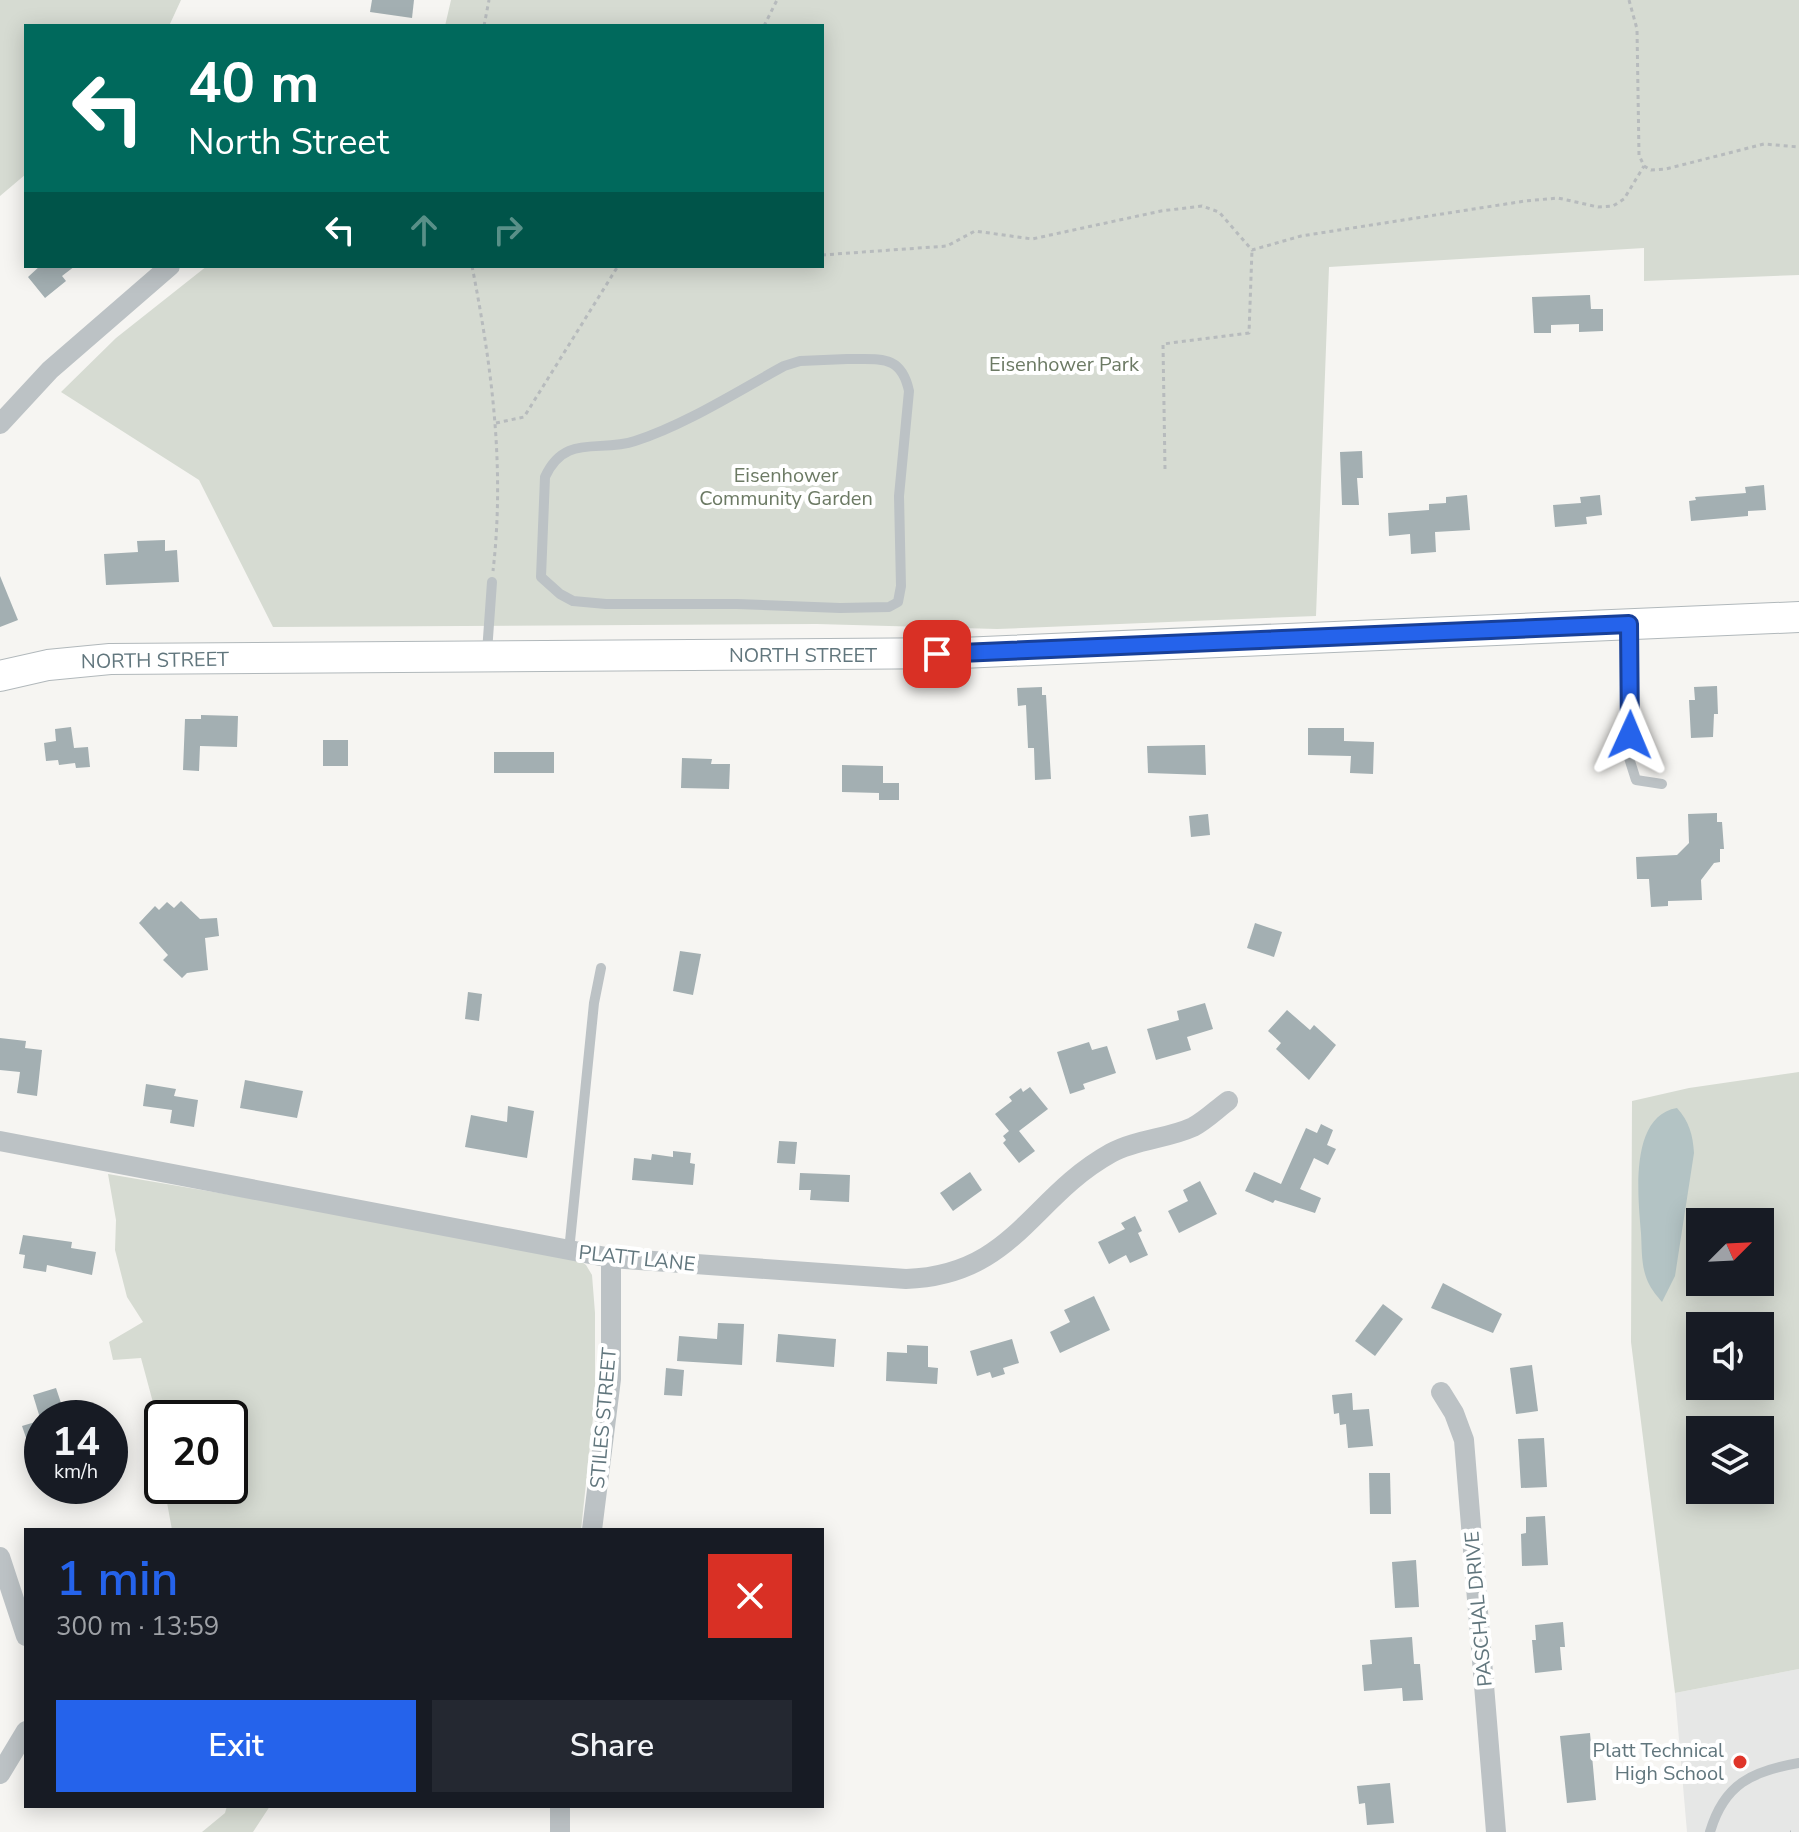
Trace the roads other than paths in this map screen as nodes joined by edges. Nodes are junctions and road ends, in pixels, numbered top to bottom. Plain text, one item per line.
1 (168, 268) edge
2 (0, 424) edge
3 (543, 508) joint
4 (492, 582) road end
5 (1799, 617) edge
6 (1629, 624) junction
7 (486, 656) junction
8 (0, 676) edge
9 (1662, 784) dead end
10 (601, 968) dead end
11 (1228, 1101) dead end
12 (0, 1141) edge
13 (569, 1251) junction
14 (611, 1258) junction
15 (1441, 1392) dead end
16 (592, 1528) edge
17 (0, 1557) edge
18 (24, 1630) edge
19 (24, 1734) edge
20 (1799, 1763) edge
21 (0, 1774) edge
22 (560, 1808) edge
23 (560, 1832) edge
24 (1496, 1832) edge
25 (1710, 1832) edge

1 - 2 street
3 - 3 lane
4 - 7 lane
5 - 6 main road, NORTH STREET
6 - 7 main road, NORTH STREET
6 - 9 lane
7 - 8 main road, NORTH STREET
10 - 13 lane
11 - 14 street, PLATT LANE
12 - 13 street, PLATT LANE
13 - 14 street, PLATT LANE
14 - 16 street, STILES STREET
15 - 24 street, PASCHAL DRIVE
17 - 18 street
19 - 21 street
20 - 25 lane
22 - 23 street

